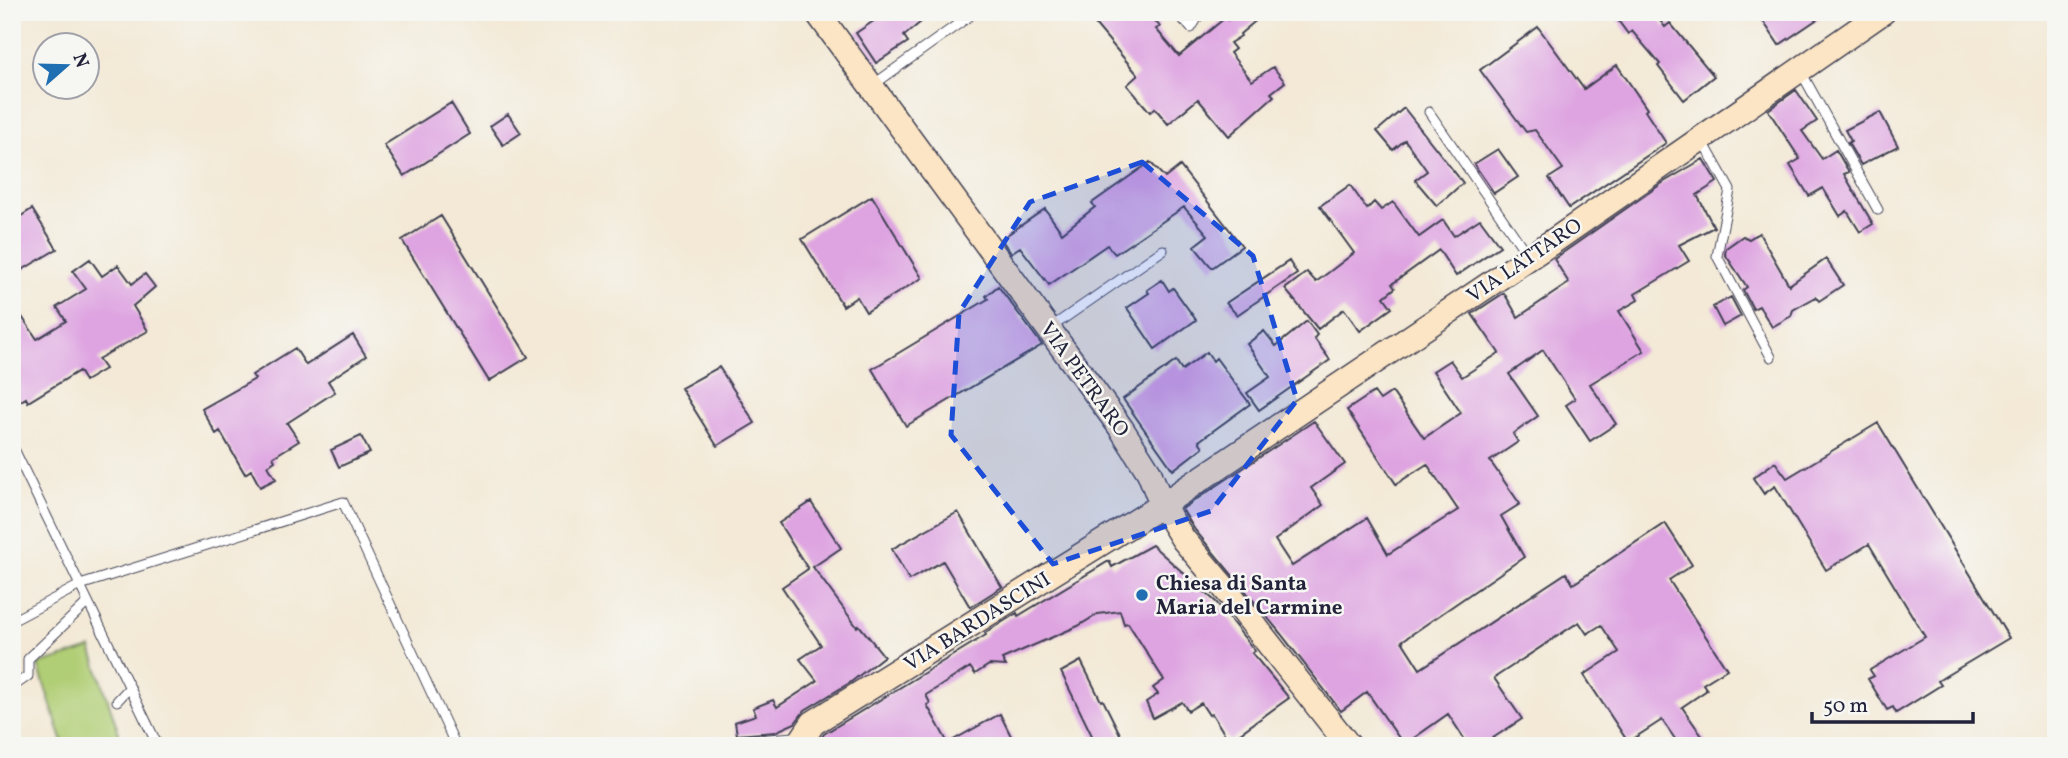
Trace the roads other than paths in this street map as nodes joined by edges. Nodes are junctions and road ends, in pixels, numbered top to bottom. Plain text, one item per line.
1 (817, 12) edge
2 (975, 12) edge
3 (1176, 12) edge
4 (1201, 12) edge
5 (1883, 12) edge
6 (1800, 70) junction
7 (871, 86) junction
8 (1429, 112) dead end
9 (1701, 138) junction
10 (1878, 210) dead end
11 (1163, 250) dead end
12 (1530, 257) junction
13 (1049, 329) junction
14 (1771, 357) dead end
15 (12, 445) edge
16 (1162, 505) junction
17 (80, 585) junction
18 (88, 602) junction
19 (12, 621) edge
20 (12, 687) edge
21 (130, 687) junction
22 (117, 701) dead end
23 (802, 743) edge
24 (158, 746) edge
25 (456, 746) edge
26 (739, 746) edge
27 (1349, 746) edge

1 - 7 street, VIA PETRARO
2 - 7 lane
3 - 4 lane
5 - 6 street, VIA LATTARO
6 - 9 street, VIA LATTARO
6 - 10 lane
7 - 13 street, VIA PETRARO
8 - 12 lane
9 - 12 street, VIA LATTARO
9 - 14 lane
11 - 13 lane
12 - 16 street, VIA LATTARO
13 - 16 street, VIA PETRARO
15 - 17 lane
16 - 23 street, VIA BARDASCINI
16 - 27 street, VIA PETRARO
17 - 18 lane
17 - 19 lane
17 - 25 lane
18 - 20 lane
18 - 21 lane
21 - 22 lane
21 - 24 lane
23 - 26 street

